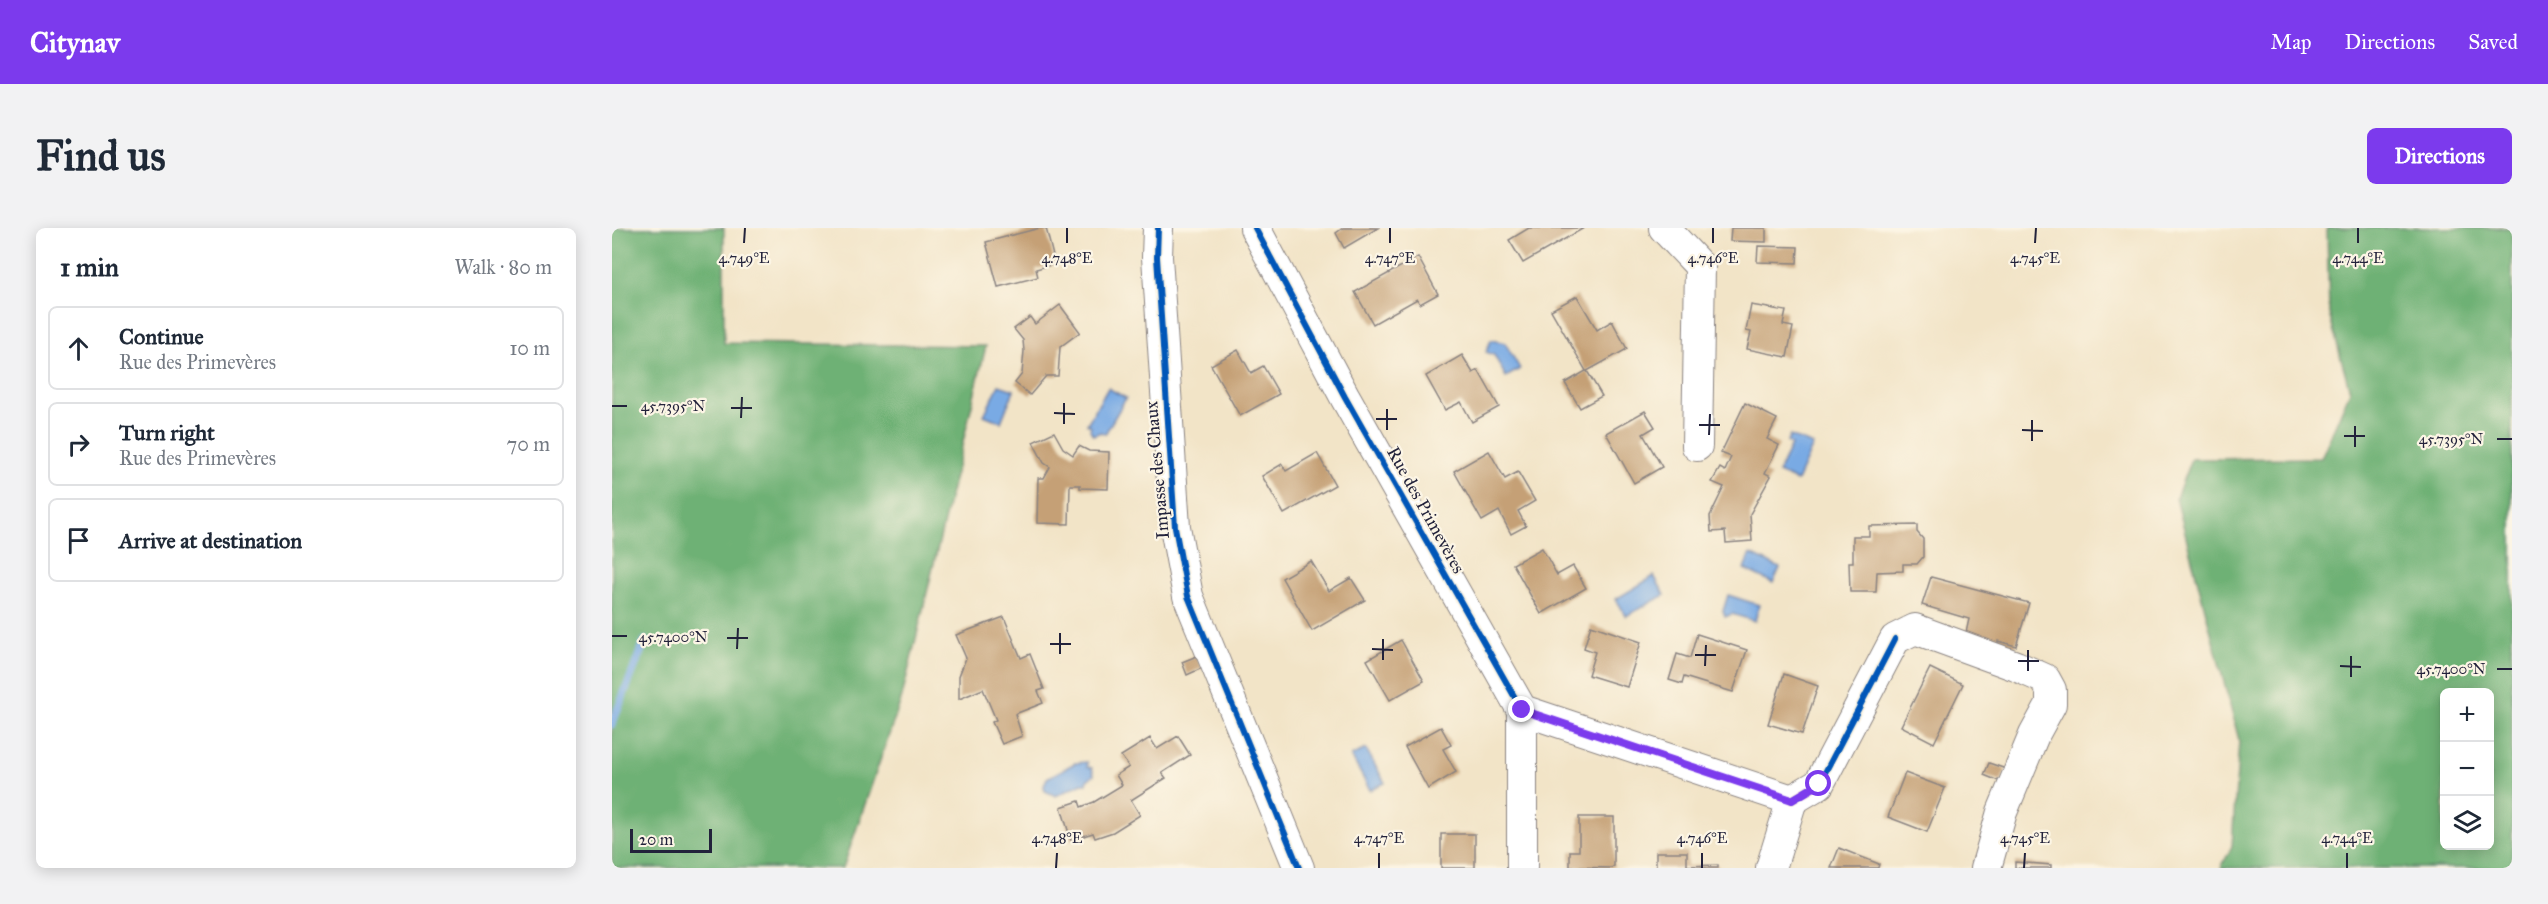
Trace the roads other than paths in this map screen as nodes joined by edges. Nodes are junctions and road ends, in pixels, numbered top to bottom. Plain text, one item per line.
1 (1158, 228) edge
2 (1255, 228) edge
3 (1664, 228) edge
4 (1697, 446) dead end
5 (1522, 710) junction
6 (1792, 800) junction
7 (1299, 868) edge
8 (1522, 868) edge
9 (1771, 868) edge
10 (1986, 868) edge

1 - 7 street, Impasse des Chaux
2 - 5 street, Rue des Primevères
3 - 4 street
5 - 6 street
5 - 8 street, Rue des Primevères
6 - 9 street
6 - 10 street

